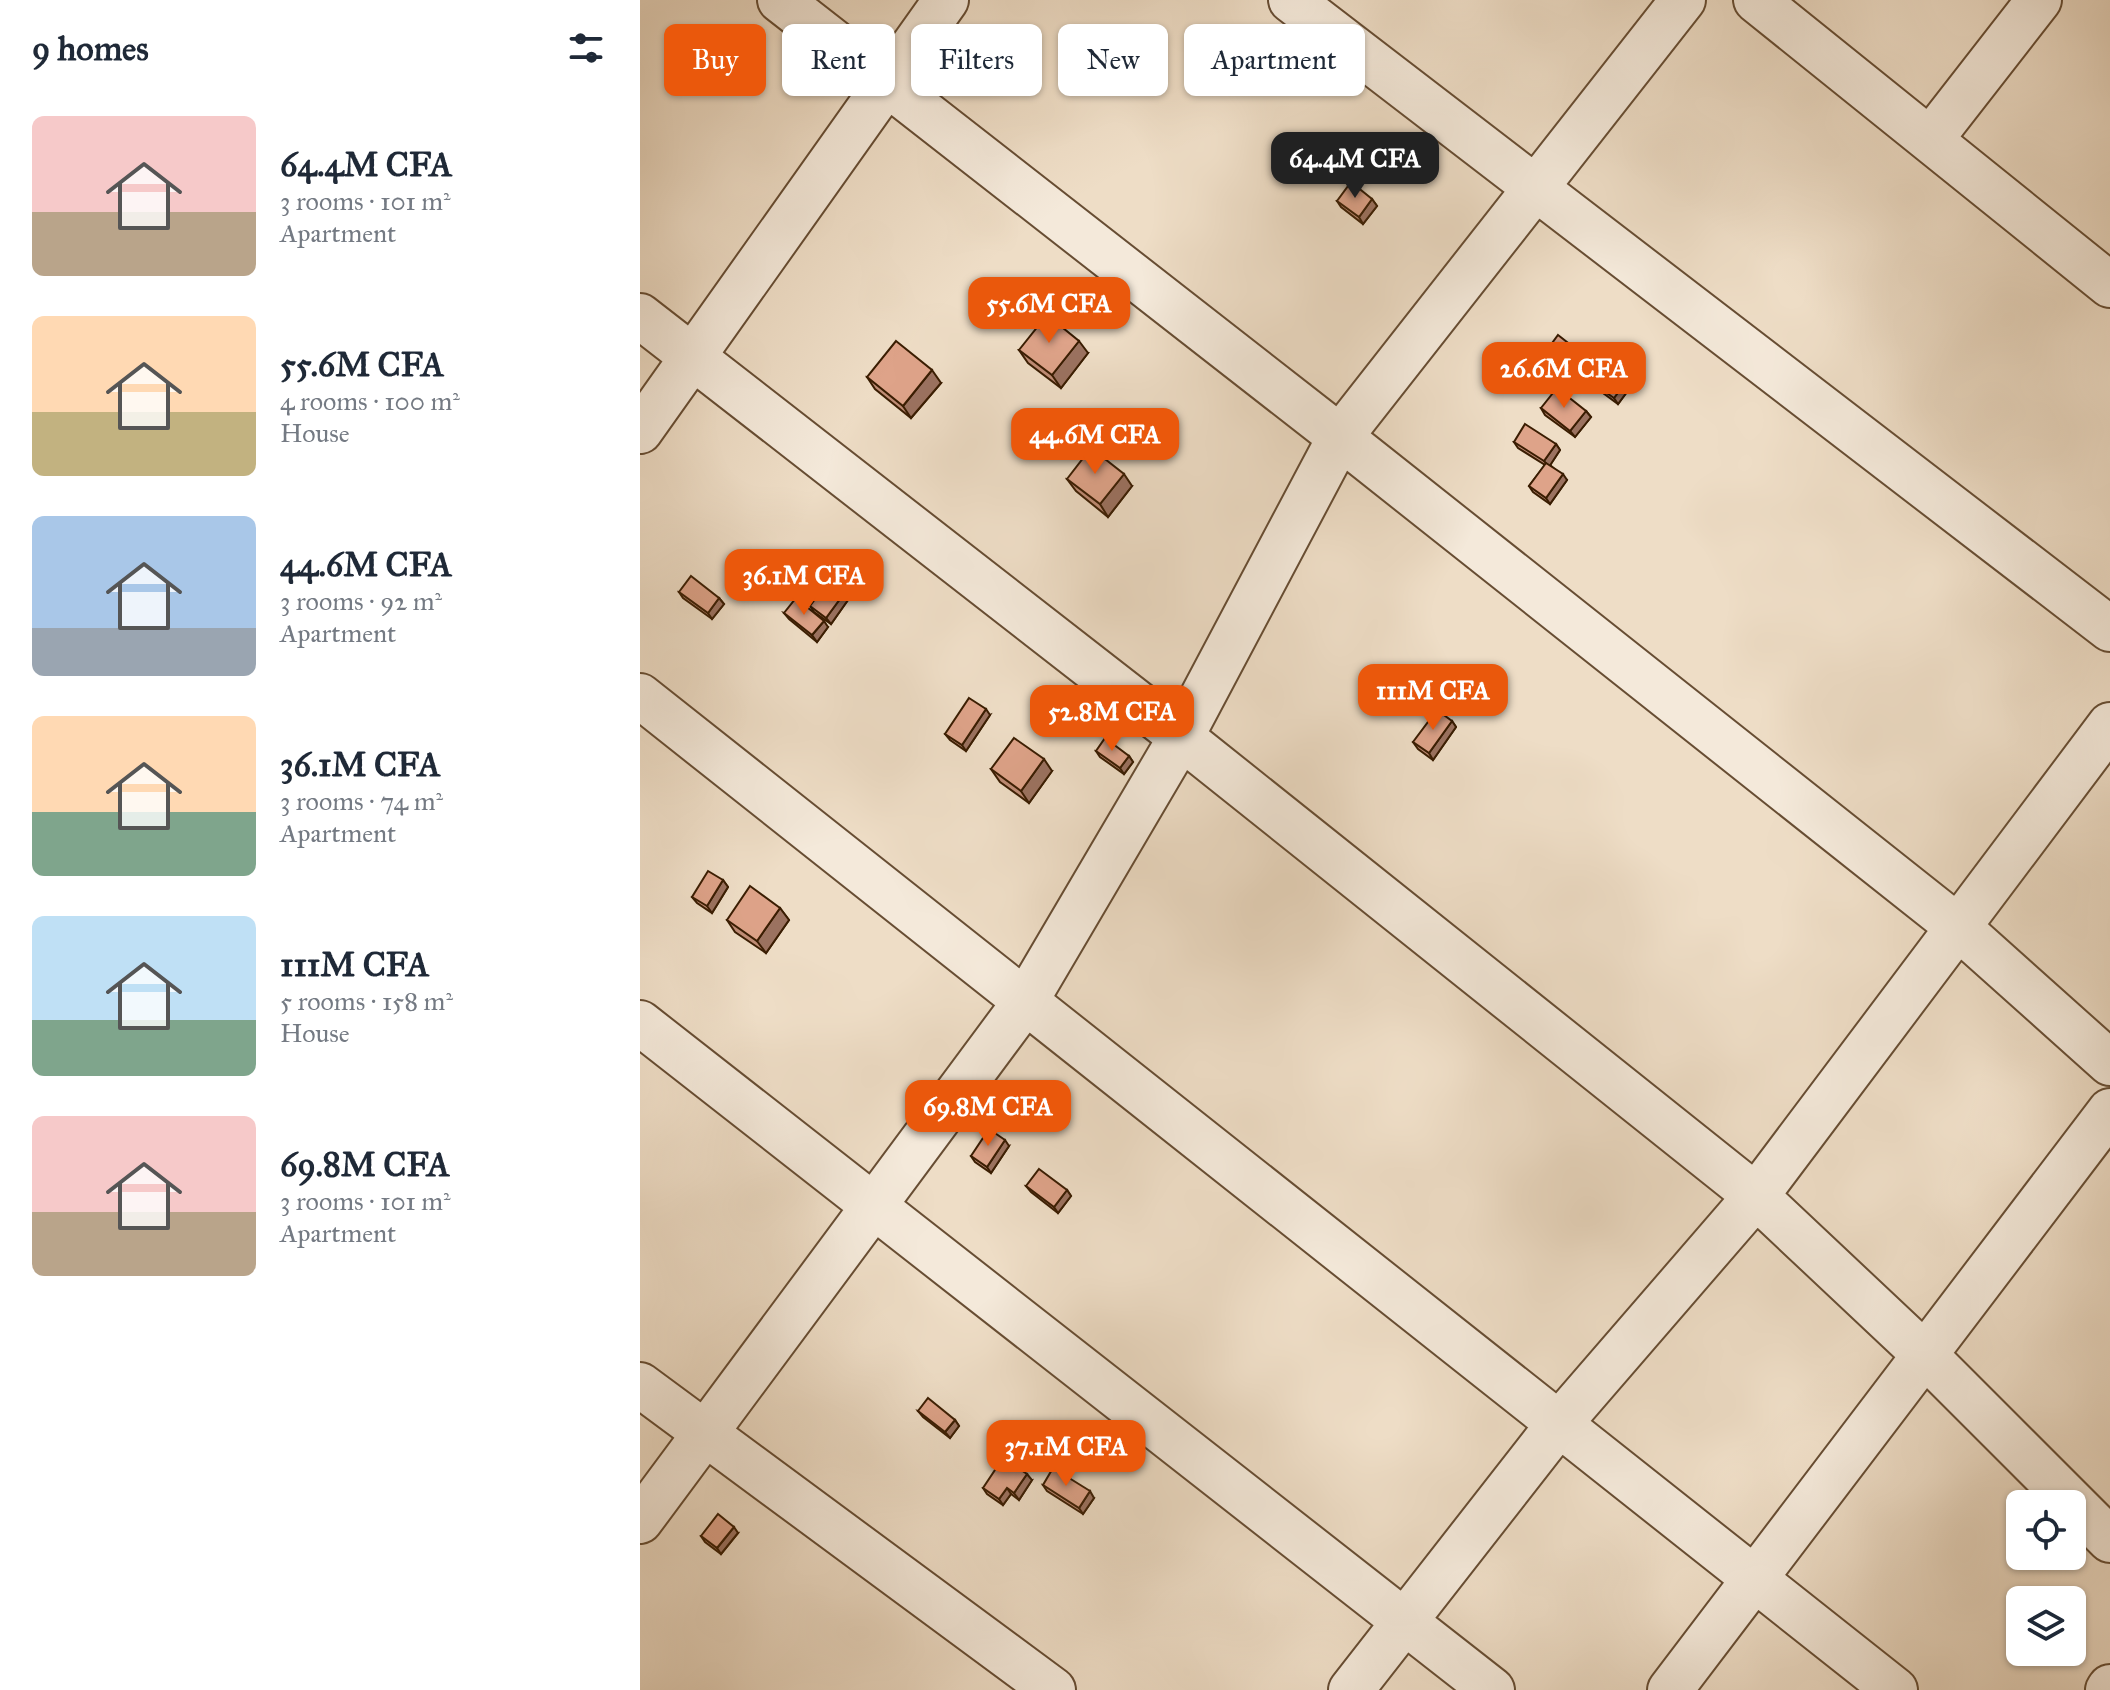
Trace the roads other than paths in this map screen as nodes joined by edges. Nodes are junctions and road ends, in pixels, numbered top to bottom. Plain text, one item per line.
1 (780, 0) edge
2 (946, 0) edge
3 (1291, 0) edge
4 (1683, 0) edge
5 (1756, 0) edge
6 (2039, 0) edge
7 (811, 24) edge
8 (895, 73) edge
9 (895, 90) edge
10 (878, 96) edge
11 (1930, 140) junction
12 (1536, 188) junction
13 (2110, 285) edge
14 (640, 316) edge
15 (692, 357) junction
16 (640, 431) edge
17 (1340, 437) junction
18 (2110, 629) edge
19 (640, 696) edge
20 (2110, 725) edge
21 (1181, 737) junction
22 (1958, 927) junction
23 (1025, 1002) junction
24 (640, 1023) edge
25 (2110, 1063) edge
26 (2110, 1111) edge
27 (1756, 1196) junction
28 (874, 1206) junction
29 (1925, 1355) junction
30 (640, 1385) edge
31 (1558, 1425) junction
32 (704, 1435) junction
33 (640, 1521) edge
34 (2110, 1540) edge
35 (1754, 1579) junction
36 (1404, 1622) junction
37 (1053, 1690) edge
38 (1351, 1690) edge
39 (1492, 1690) edge
40 (1670, 1690) edge
41 (1895, 1690) edge

1 - 7 street
2 - 8 street
3 - 12 street
4 - 12 street
5 - 11 street
6 - 11 street
9 - 17 street
10 - 15 street
11 - 13 street
12 - 17 street
12 - 18 street
14 - 15 street
15 - 16 street
15 - 21 street
17 - 21 street
17 - 22 street
19 - 23 street
20 - 22 street
21 - 23 street
21 - 27 street
22 - 25 street
22 - 27 street
23 - 28 street
23 - 31 street
24 - 28 street
26 - 29 street
27 - 29 street
27 - 31 street
28 - 32 street
28 - 36 street
29 - 34 street
29 - 35 street
30 - 32 street
31 - 35 street
31 - 36 street
32 - 33 street
32 - 37 street
35 - 40 street
35 - 41 street
36 - 38 street
36 - 39 street

